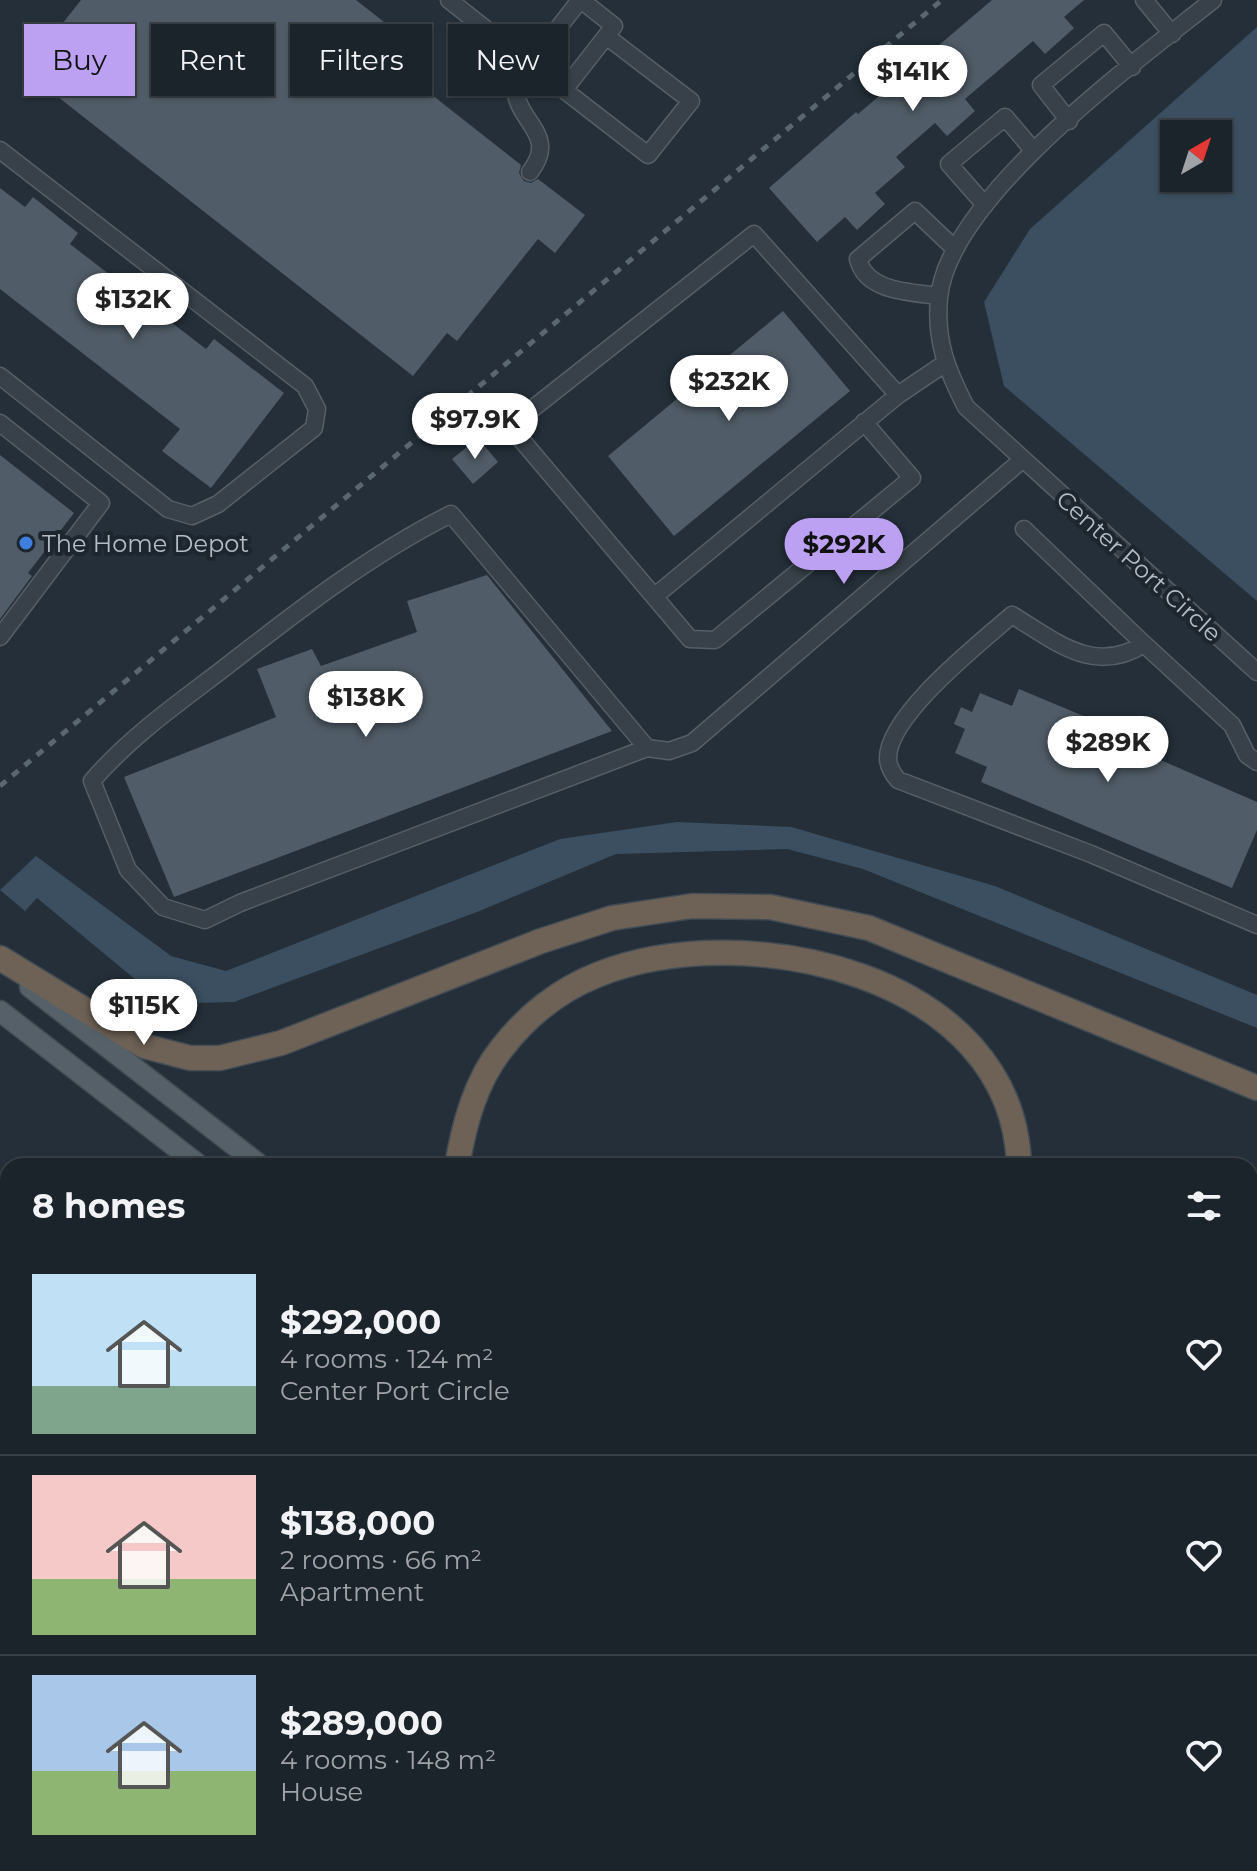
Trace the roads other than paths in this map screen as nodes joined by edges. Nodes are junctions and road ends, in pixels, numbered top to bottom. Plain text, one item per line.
1 (449, 0) edge
2 (580, 0) edge
3 (1144, 0) edge
4 (1213, 0) edge
5 (479, 24) edge
6 (1172, 34) junction
7 (606, 36) junction
8 (1132, 67) junction
9 (1069, 121) junction
10 (0, 150) edge
11 (1033, 150) junction
12 (530, 172) dead end
13 (985, 205) junction
14 (954, 248) junction
15 (939, 296) junction
16 (944, 364) junction
17 (0, 376) edge
18 (898, 395) junction
19 (864, 422) junction
20 (0, 423) edge
21 (1022, 460) junction
22 (1024, 529) dead end
23 (655, 596) junction
24 (0, 637) edge
25 (1144, 644) junction
26 (1257, 672) edge
27 (647, 748) junction
28 (1257, 762) edge
29 (1257, 925) edge
30 (0, 961) edge
31 (0, 1011) edge
32 (1257, 1088) edge
33 (190, 1158) edge
34 (251, 1158) edge
35 (459, 1158) edge
36 (1018, 1158) edge

1 - 5 street
2 - 7 street
2 - 12 street
3 - 6 street
4 - 6 street, Center Port Circle
6 - 8 street, Center Port Circle
7 - 7 street
8 - 9 street, Center Port Circle
8 - 9 street
9 - 11 street, Center Port Circle
10 - 17 street
11 - 13 street, Center Port Circle
11 - 13 street
13 - 14 street, Center Port Circle
14 - 15 street, Center Port Circle
14 - 15 street
15 - 16 street, Center Port Circle
16 - 18 street
16 - 21 street, Center Port Circle
18 - 19 street
18 - 23 street
19 - 23 street
19 - 23 street
20 - 24 street
21 - 26 street, Center Port Circle
21 - 27 street
22 - 25 street
25 - 28 street
25 - 29 street
27 - 27 street
30 - 32 highway
30 - 34 main road
31 - 33 main road
35 - 36 highway

